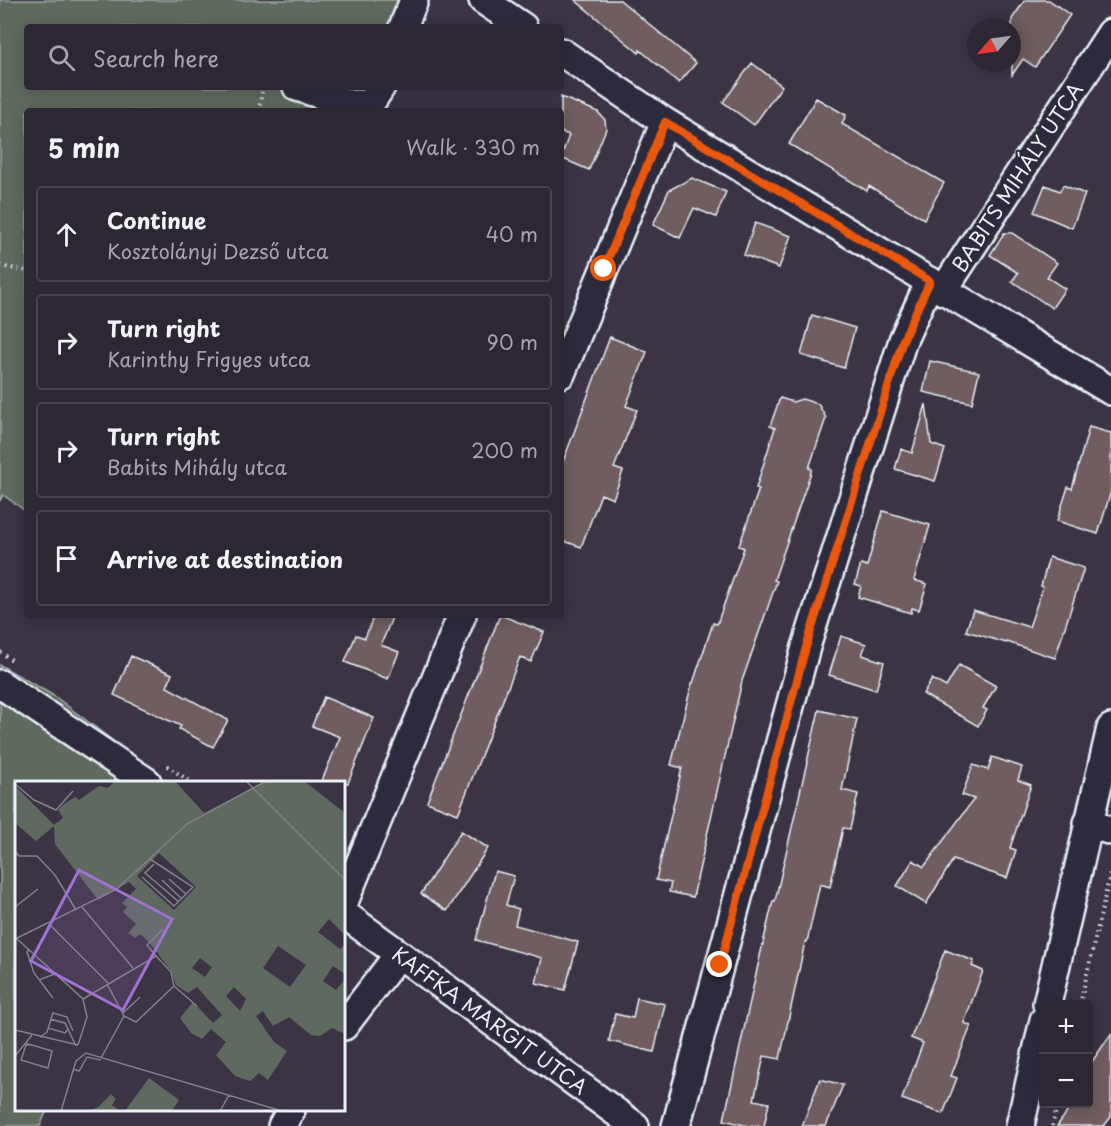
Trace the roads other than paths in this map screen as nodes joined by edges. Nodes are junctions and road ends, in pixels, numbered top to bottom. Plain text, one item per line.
1 (414, 0) edge
2 (483, 0) edge
3 (404, 24) edge
4 (519, 24) edge
5 (1111, 33) edge
6 (564, 54) edge
7 (306, 90) edge
8 (379, 90) edge
9 (665, 122) junction
10 (936, 286) junction
11 (564, 367) edge
12 (1111, 391) edge
13 (461, 618) edge
14 (0, 684) edge
15 (1111, 728) edge
16 (144, 781) edge
17 (1100, 827) edge
18 (345, 900) edge
19 (345, 915) edge
20 (399, 954) junction
21 (1048, 1000) edge
22 (345, 1025) edge
23 (1039, 1042) edge
24 (290, 1111) edge
25 (282, 1126) edge
26 (635, 1126) edge
27 (676, 1126) edge
28 (1020, 1126) edge

1 - 3 street
2 - 4 street
5 - 10 street, BABITS MIHÁLY UTCA
6 - 9 street
7 - 8 street
9 - 10 street
9 - 11 street
10 - 12 street
10 - 27 street, BABITS MIHÁLY UTCA
13 - 18 street
14 - 16 street
15 - 17 street
17 - 21 street
19 - 20 street, KAFFKA MARGIT UTCA
20 - 22 street
20 - 26 street, KAFFKA MARGIT UTCA
23 - 28 street
24 - 25 street

